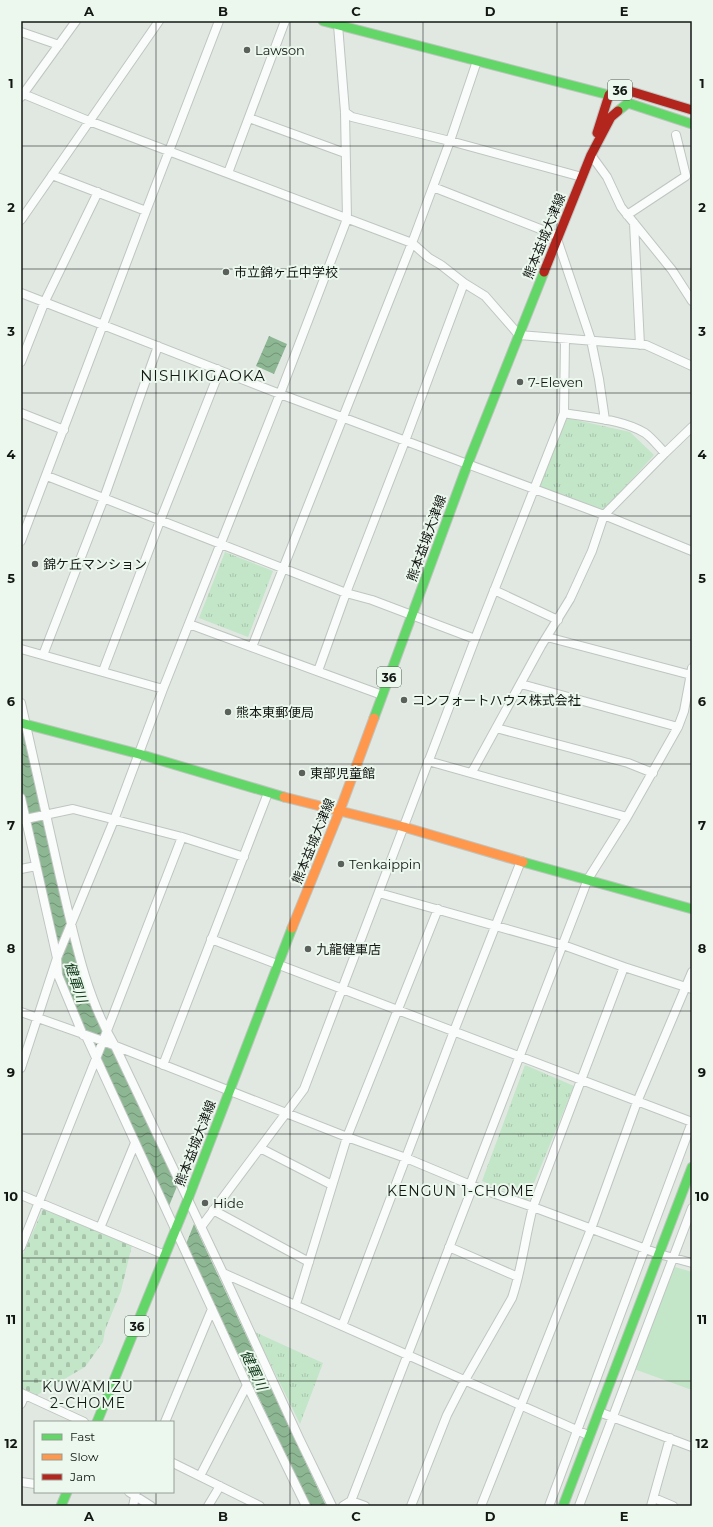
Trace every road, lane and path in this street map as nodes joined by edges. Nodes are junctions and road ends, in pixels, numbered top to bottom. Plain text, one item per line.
1 (76, 21) edge
2 (159, 21) edge
3 (219, 21) edge
4 (285, 21) edge
5 (323, 21) edge
6 (338, 25) junction
7 (21, 32) edge
8 (59, 45) junction
9 (477, 61) junction
10 (22, 95) edge
11 (609, 95) junction
12 (628, 103) junction
13 (692, 110) edge
14 (344, 112) junction
15 (249, 118) junction
16 (89, 121) junction
17 (692, 124) edge
18 (676, 135) dead end
19 (450, 141) junction
20 (169, 151) junction
21 (346, 153) junction
22 (591, 155) junction
23 (228, 173) junction
24 (52, 175) junction
25 (582, 177) junction
26 (433, 186) junction
27 (98, 192) junction
28 (146, 210) junction
29 (627, 215) junction
30 (347, 219) junction
31 (21, 220) edge
32 (634, 223) junction
33 (558, 237) junction
34 (412, 243) junction
35 (464, 283) junction
36 (21, 293) edge
37 (692, 300) edge
38 (44, 301) junction
39 (103, 324) junction
40 (519, 335) junction
41 (565, 339) junction
42 (591, 340) junction
43 (640, 345) junction
44 (158, 346) junction
45 (21, 362) edge
46 (692, 366) edge
47 (217, 369) junction
48 (280, 394) junction
49 (21, 413) edge
50 (564, 413) junction
51 (342, 416) junction
52 (605, 420) junction
53 (692, 427) edge
54 (64, 430) junction
55 (406, 441) junction
56 (665, 453) junction
57 (468, 463) junction
58 (47, 476) junction
59 (534, 488) junction
60 (104, 498) junction
61 (604, 515) junction
62 (160, 521) junction
63 (21, 541) edge
64 (220, 544) junction
65 (692, 551) edge
66 (283, 568) junction
67 (494, 590) junction
68 (346, 593) junction
69 (412, 615) junction
70 (558, 620) junction
71 (189, 624) junction
72 (547, 637) junction
73 (475, 640) junction
74 (252, 647) junction
75 (21, 649) edge
76 (43, 655) junction
77 (103, 671) junction
78 (318, 671) junction
79 (691, 672) edge
80 (521, 684) junction
81 (691, 686) edge
82 (163, 689) junction
83 (382, 695) junction
84 (21, 703) edge
85 (23, 723) edge
86 (678, 727) junction
87 (496, 728) junction
88 (139, 754) junction
89 (428, 761) junction
90 (472, 772) junction
91 (653, 773) junction
92 (268, 793) junction
93 (21, 798) edge
94 (340, 810) junction
95 (46, 814) junction
96 (627, 817) junction
97 (23, 819) edge
98 (114, 820) junction
99 (404, 827) junction
100 (182, 837) junction
101 (244, 857) junction
102 (521, 861) junction
103 (36, 866) junction
104 (21, 869) edge
105 (588, 879) junction
106 (379, 893) junction
107 (438, 909) junction
108 (692, 909) edge
109 (71, 925) junction
110 (496, 926) junction
111 (211, 939) junction
112 (563, 945) junction
113 (57, 958) junction
114 (277, 964) junction
115 (624, 967) junction
116 (692, 972) edge
117 (689, 987) edge
118 (342, 989) junction
119 (397, 1010) junction
120 (21, 1012) edge
121 (37, 1018) junction
122 (454, 1031) junction
123 (107, 1032) junction
124 (85, 1036) junction
125 (104, 1042) junction
126 (115, 1046) junction
127 (520, 1057) junction
128 (96, 1060) junction
129 (22, 1063) edge
130 (163, 1065) junction
131 (582, 1080) junction
132 (229, 1090) junction
133 (637, 1102) junction
134 (286, 1113) junction
135 (692, 1122) edge
136 (347, 1138) junction
137 (135, 1143) junction
138 (260, 1148) junction
139 (406, 1158) junction
140 (692, 1167) edge
141 (332, 1185) junction
142 (472, 1186) junction
143 (21, 1195) edge
144 (188, 1199) junction
145 (40, 1203) junction
146 (534, 1207) junction
147 (692, 1208) edge
148 (213, 1210) junction
149 (201, 1227) junction
150 (100, 1228) junction
151 (175, 1229) junction
152 (591, 1229) junction
153 (21, 1247) edge
154 (449, 1247) junction
155 (644, 1249) junction
156 (659, 1254) junction
157 (165, 1255) junction
158 (673, 1258) junction
159 (309, 1262) junction
160 (692, 1263) edge
161 (223, 1273) junction
162 (518, 1277) junction
163 (296, 1304) junction
164 (212, 1309) junction
165 (342, 1326) junction
166 (407, 1355) junction
167 (464, 1380) junction
168 (247, 1385) junction
169 (23, 1394) edge
170 (21, 1404) edge
171 (520, 1405) junction
172 (599, 1412) junction
173 (612, 1417) junction
174 (82, 1421) edge
175 (97, 1421) edge
176 (165, 1421) edge
177 (578, 1430) junction
178 (590, 1436) junction
179 (670, 1438) junction
180 (692, 1447) edge
181 (174, 1463) edge
182 (200, 1476) junction
183 (21, 1482) edge
184 (34, 1484) edge
185 (220, 1486) junction
186 (67, 1493) edge
187 (133, 1493) edge
188 (351, 1500) junction
189 (652, 1502) edge
190 (61, 1506) edge
191 (133, 1506) edge
192 (151, 1506) edge
193 (208, 1506) edge
194 (260, 1506) edge
195 (306, 1506) edge
196 (332, 1506) edge
197 (343, 1506) edge
198 (365, 1506) edge
199 (411, 1506) edge
200 (481, 1506) edge
201 (549, 1506) edge
202 (563, 1506) edge
203 (579, 1506) edge
204 (673, 1506) edge

1 - 8 street
2 - 16 street
3 - 20 street
4 - 15 street
5 - 6 main road
6 - 9 main road
6 - 14 street
7 - 8 street
8 - 10 street
9 - 11 main road
9 - 19 street
10 - 16 street
11 - 12 main road
11 - 13 main road, 36
11 - 22 main road, 熊本益城大津線 / 36
12 - 17 main road, 36
12 - 22 main road, 熊本益城大津線 / 36
14 - 19 street
14 - 21 street
15 - 21 street
15 - 23 street
16 - 20 street
16 - 24 street
18 - 29 street
19 - 25 street
19 - 26 street
20 - 23 street
20 - 28 street
21 - 30 street
22 - 25 main road, 熊本益城大津線 / 36
22 - 29 street
23 - 30 street
24 - 27 street
24 - 31 street
25 - 33 main road, 熊本益城大津線 / 36
26 - 33 street
26 - 34 street
27 - 28 street
27 - 38 street
28 - 39 street
29 - 32 street
30 - 34 street
30 - 48 street
32 - 37 street
32 - 43 street
33 - 40 main road, 熊本益城大津線 / 36
33 - 42 street
34 - 35 street
34 - 51 street
35 - 40 street
35 - 55 street
36 - 38 street
38 - 39 street
38 - 45 street
39 - 44 street
39 - 54 street
40 - 41 street
40 - 57 main road, 熊本益城大津線 / 36
41 - 42 street
41 - 50 street
42 - 43 street
42 - 52 street
43 - 46 street
44 - 47 street
44 - 60 street
47 - 48 street
47 - 62 street
48 - 51 street
48 - 64 street
49 - 54 street
50 - 52 street
50 - 59 street
51 - 55 street
51 - 66 street
52 - 56 street
53 - 56 street
54 - 58 street
55 - 57 street
55 - 68 street
56 - 61 street
57 - 59 street
57 - 69 main road, 熊本益城大津線 / 36
58 - 60 street
58 - 63 street
59 - 61 street
59 - 67 street
60 - 62 street
60 - 76 street
61 - 65 street
61 - 70 street
62 - 64 street
62 - 77 street
64 - 66 street
64 - 71 street
66 - 68 street
66 - 74 street
67 - 70 street
67 - 73 street
68 - 69 street
68 - 78 street
69 - 73 street
69 - 83 main road, 熊本益城大津線 / 36
70 - 72 street
71 - 74 street
71 - 82 street
72 - 79 street
72 - 80 street
73 - 89 street
74 - 78 street
75 - 76 street
76 - 77 street
77 - 82 street
78 - 83 street
79 - 81 street
80 - 86 street
80 - 87 street
81 - 86 street
82 - 88 street
83 - 94 main road, 熊本益城大津線 / 36
84 - 85 street
85 - 88 main road
85 - 95 street
86 - 91 street
87 - 90 street
87 - 91 street
88 - 92 main road
88 - 98 street
89 - 90 street
89 - 99 street
90 - 96 street
91 - 96 street
92 - 94 main road
92 - 101 street
93 - 97 street
94 - 99 main road
94 - 114 main road, 熊本益城大津線 / 36
95 - 97 street
95 - 98 street
95 - 109 street
96 - 105 street
97 - 103 street
98 - 100 street
98 - 109 street
99 - 102 main road
99 - 106 street
100 - 101 street
100 - 123 street
101 - 111 street
102 - 105 main road
102 - 110 street
103 - 104 street
103 - 113 street
105 - 108 main road
105 - 112 street
106 - 107 street
106 - 118 street
107 - 110 street
107 - 119 street
109 - 113 street
109 - 123 street
110 - 112 street
110 - 122 street
111 - 114 street
111 - 130 street
112 - 115 street
112 - 127 street
113 - 121 street
113 - 124 street
114 - 118 street
114 - 132 main road, 熊本益城大津線 / 36
115 - 117 street
115 - 131 street
116 - 117 street
117 - 133 street
118 - 119 street
118 - 134 street
119 - 122 street
119 - 136 street
120 - 121 street
121 - 124 street
121 - 129 street
122 - 127 street
122 - 139 street
123 - 125 street
123 - 126 street
124 - 125 street
124 - 128 street
125 - 126 street
125 - 128 street
126 - 130 street
126 - 144 street
127 - 131 street
127 - 142 street
128 - 137 street
128 - 145 street
130 - 132 street
131 - 133 street
131 - 146 street
132 - 134 street
132 - 144 main road, 熊本益城大津線 / 36
133 - 135 street
133 - 152 street
134 - 136 street
134 - 138 street
135 - 155 street
136 - 139 street
136 - 141 street
137 - 150 street
137 - 151 street
138 - 141 street
138 - 148 street
139 - 142 street
139 - 165 street
140 - 156 main road
141 - 159 street
142 - 146 street
142 - 154 street
143 - 145 street
144 - 149 street
144 - 151 main road, 熊本益城大津線 / 36
145 - 150 street
145 - 153 street
146 - 152 street
146 - 162 street
147 - 158 street
148 - 149 street
148 - 159 street
149 - 161 street
150 - 157 street
151 - 157 main road, 熊本益城大津線 / 36
151 - 164 street
152 - 155 street
152 - 171 street
154 - 162 street
154 - 166 street
155 - 156 street
155 - 177 street
156 - 158 street
156 - 172 main road
157 - 175 main road, 熊本益城大津線 / 36
158 - 160 street
158 - 173 street
159 - 163 street
161 - 163 street
161 - 196 street
162 - 167 street
163 - 165 street
164 - 168 street
164 - 176 street
165 - 166 street
166 - 167 street
166 - 188 street
167 - 171 street
167 - 199 street
168 - 182 street
168 - 195 street
169 - 170 street
169 - 174 street
171 - 177 street
171 - 200 street
172 - 173 street
172 - 178 main road
173 - 179 street
173 - 203 street
177 - 178 street
177 - 201 street
178 - 202 main road
179 - 180 street
179 - 189 street
181 - 182 street
182 - 185 street
183 - 184 street
185 - 193 street
185 - 194 street
186 - 190 main road
187 - 191 street
187 - 192 street
188 - 197 street
188 - 198 street
189 - 204 street

